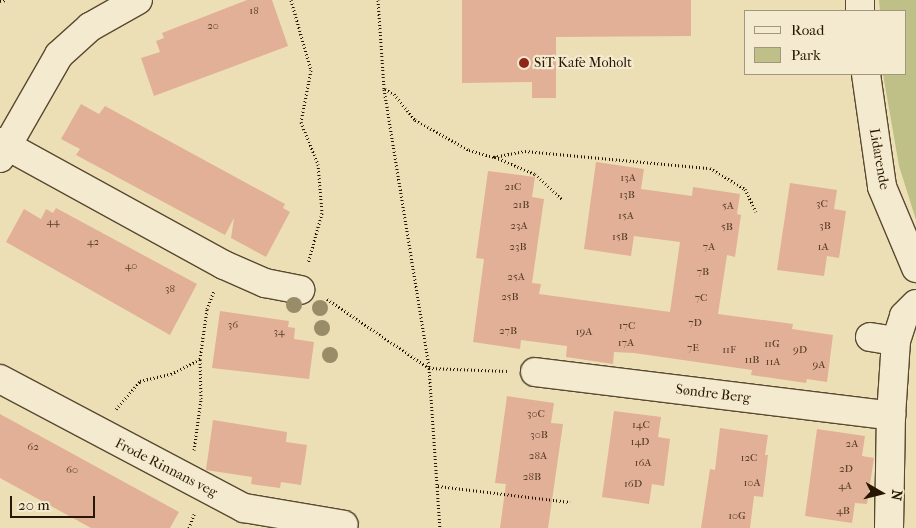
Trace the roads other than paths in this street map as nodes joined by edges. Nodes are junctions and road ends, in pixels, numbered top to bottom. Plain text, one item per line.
1 (138, 0) edge
2 (866, 75) edge
3 (3, 149) edge
4 (916, 268) edge
5 (300, 290) road end
6 (916, 304) edge
7 (536, 372) road end
8 (0, 380) edge
9 (891, 416) junction
10 (344, 525) dead end
11 (889, 528) edge

1 - 3 street
2 - 4 street, Lidarende
3 - 5 street
6 - 9 street
7 - 9 street, Søndre Berg
8 - 10 street, Frode Rinnans veg
9 - 11 street

